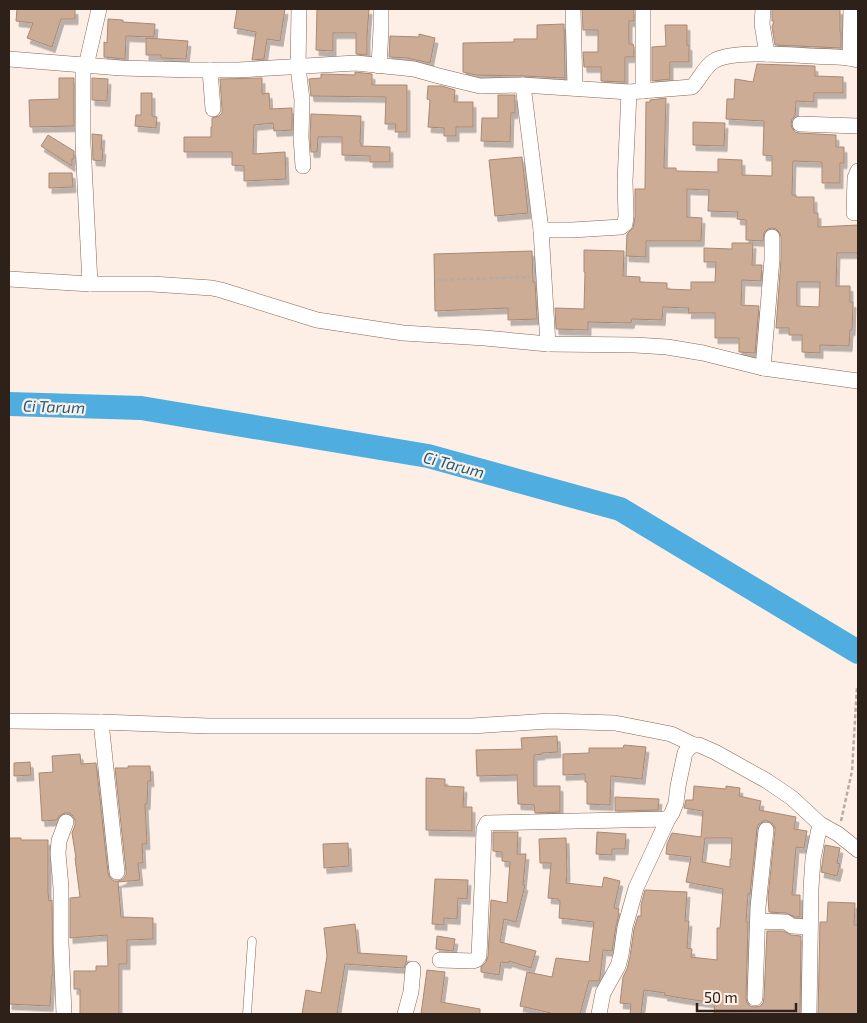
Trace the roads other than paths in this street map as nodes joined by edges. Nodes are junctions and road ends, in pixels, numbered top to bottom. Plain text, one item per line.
1 (99, 9) edge
2 (299, 9) edge
3 (381, 9) edge
4 (573, 9) edge
5 (642, 9) edge
6 (763, 9) edge
7 (851, 9) edge
8 (767, 54) junction
9 (9, 59) edge
10 (854, 59) edge
11 (84, 66) junction
12 (379, 66) junction
13 (298, 67) junction
14 (210, 70) junction
15 (523, 85) junction
16 (575, 88) junction
17 (636, 92) junction
18 (213, 109) dead end
19 (800, 124) dead end
20 (858, 126) edge
21 (303, 166) dead end
22 (858, 172) edge
23 (854, 213) dead end
24 (541, 230) junction
25 (772, 237) dead end
26 (9, 279) edge
27 (90, 284) junction
28 (548, 344) junction
29 (763, 368) junction
30 (858, 381) edge
31 (9, 721) edge
32 (101, 722) junction
33 (694, 745) junction
34 (668, 819) junction
35 (66, 822) dead end
36 (820, 824) junction
37 (766, 830) dead end
38 (858, 850) edge
39 (117, 872) dead end
40 (758, 921) junction
41 (810, 927) junction
42 (252, 941) dead end
43 (440, 960) dead end
44 (413, 969) dead end
45 (755, 998) dead end
46 (64, 1014) edge
47 (247, 1014) edge
48 (405, 1014) edge
49 (599, 1014) edge
50 (809, 1014) edge

1 - 11 street
2 - 13 street
3 - 12 street
4 - 16 street
5 - 17 street
6 - 8 street
7 - 10 street
8 - 10 street
8 - 17 street
9 - 11 street
11 - 14 street
11 - 27 street
12 - 13 street
12 - 15 street
13 - 14 street
13 - 21 street
14 - 18 street
15 - 16 street
15 - 24 street
16 - 17 street
17 - 24 street
19 - 20 street
22 - 23 street
24 - 28 street
25 - 29 street
26 - 27 street
27 - 28 street
28 - 29 street
29 - 30 street
31 - 32 street
32 - 33 street
32 - 39 street
33 - 34 street
33 - 36 street
34 - 43 street
34 - 49 street
35 - 46 street
36 - 38 street
36 - 41 street
37 - 40 street
40 - 41 street
40 - 45 street
41 - 50 street
42 - 47 lane
44 - 48 street

